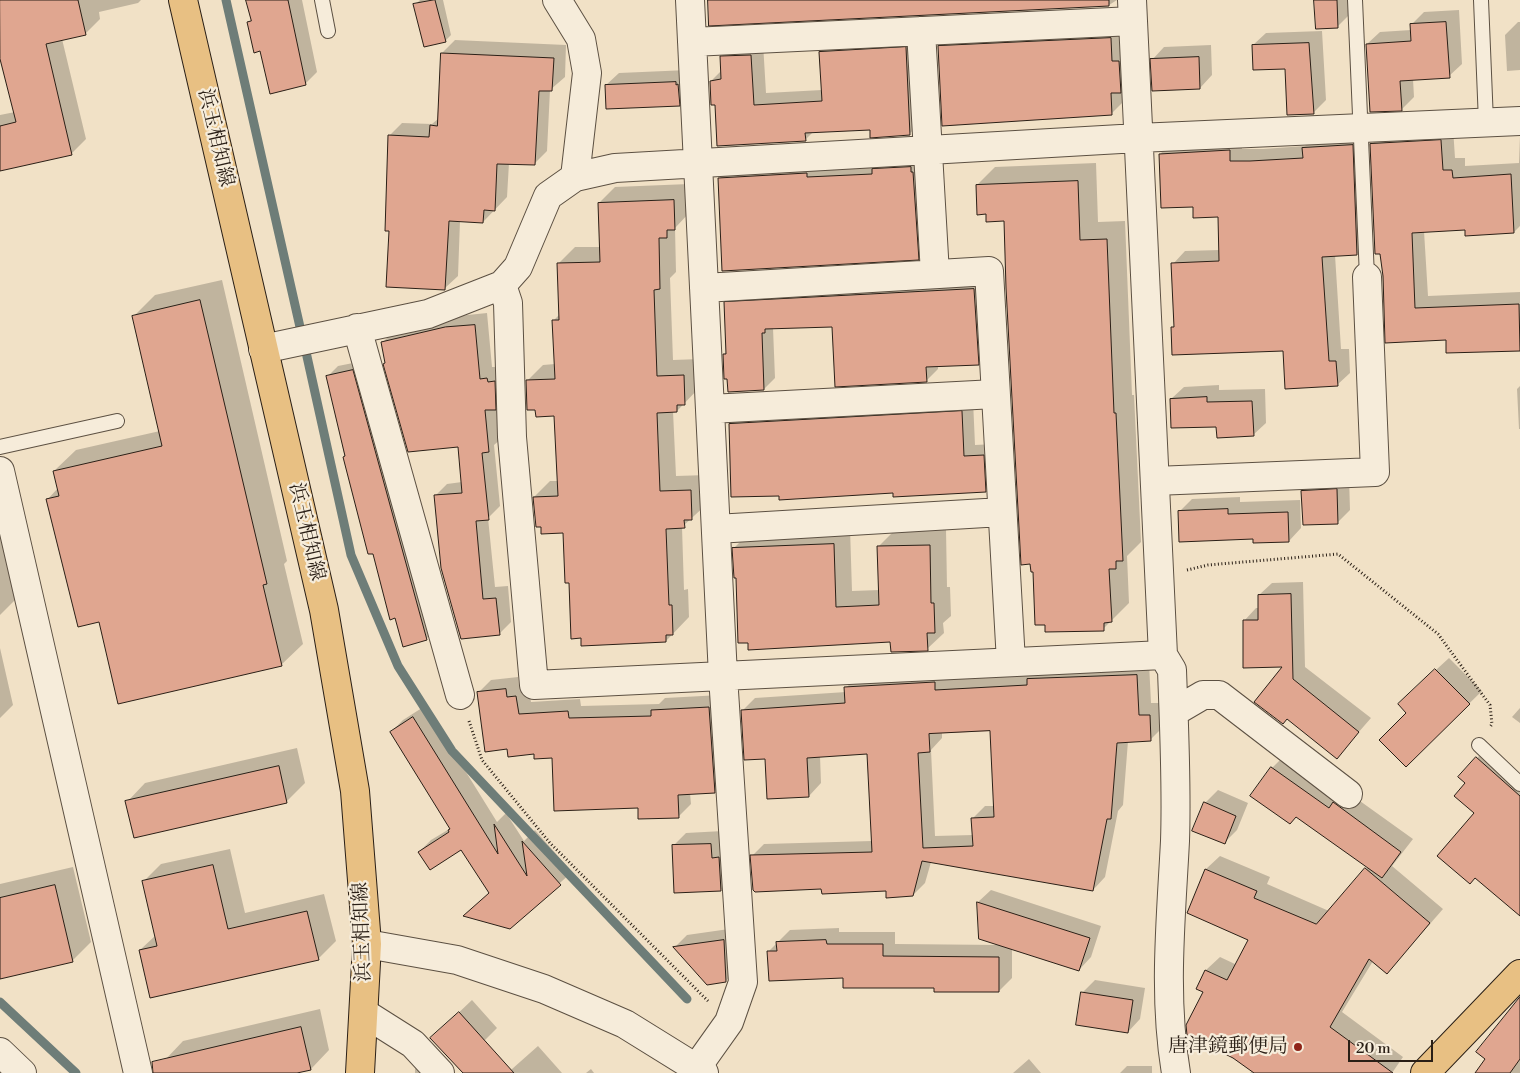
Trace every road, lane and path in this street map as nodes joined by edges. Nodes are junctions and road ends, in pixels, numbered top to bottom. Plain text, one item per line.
1 (183, 0) edge
2 (322, 0) edge
3 (557, 0) edge
4 (690, 0) edge
5 (1355, 0) edge
6 (1481, 0) edge
7 (1132, 10) edge
8 (328, 31) dead end
9 (921, 31) junction
10 (692, 42) junction
11 (1520, 120) edge
12 (1486, 122) junction
13 (1360, 128) junction
14 (1138, 138) junction
15 (927, 150) junction
16 (698, 164) junction
17 (575, 177) junction
18 (934, 274) junction
19 (1367, 277) joint
20 (502, 285) junction
21 (704, 288) junction
22 (357, 328) junction
23 (262, 349) junction
24 (996, 394) junction
25 (710, 409) junction
26 (117, 421) dead end
27 (0, 447) edge
28 (0, 470) edge
29 (1155, 481) junction
30 (1002, 512) junction
31 (716, 528) junction
32 (1159, 576) junction
33 (1163, 655) junction
34 (1010, 662) junction
35 (723, 676) junction
36 (460, 695) joint
37 (1174, 712) junction
38 (1479, 745) joint
39 (1520, 784) edge
40 (1348, 794) dead end
41 (367, 944) junction
42 (1520, 974) edge
43 (364, 1013) junction
44 (729, 1022) junction
45 (0, 1052) edge
46 (700, 1070) edge
47 (22, 1073) edge
48 (138, 1073) edge
49 (360, 1073) edge
50 (440, 1073) edge
51 (1176, 1073) edge
52 (1425, 1073) edge

1 - 23 main road, 浜玉相知線
2 - 8 lane
3 - 17 street
4 - 10 street
5 - 13 lane
6 - 12 lane
7 - 9 street
7 - 14 street
9 - 10 street
9 - 15 street
10 - 16 street
11 - 12 street
12 - 13 street
13 - 14 street
13 - 19 lane
14 - 15 street
14 - 29 street
15 - 16 street
15 - 18 street
16 - 17 street
16 - 21 street
17 - 20 street
18 - 21 street
18 - 24 street
19 - 29 street
20 - 22 street
20 - 35 street
21 - 25 street
22 - 23 street
22 - 36 street
23 - 41 main road, 浜玉相知線
24 - 25 street
24 - 30 street
25 - 31 street
26 - 27 lane
28 - 48 street
29 - 32 street
30 - 31 street
30 - 34 street
31 - 35 street
32 - 33 street
32 - 38 path
33 - 34 street
33 - 37 street
34 - 35 street
35 - 44 street
36 - 44 path
37 - 40 street
37 - 51 street
38 - 39 lane
41 - 43 main road, 浜玉相知線
41 - 46 street
42 - 52 main road
43 - 49 main road, 浜玉相知線
43 - 50 street
44 - 46 street
45 - 47 street

